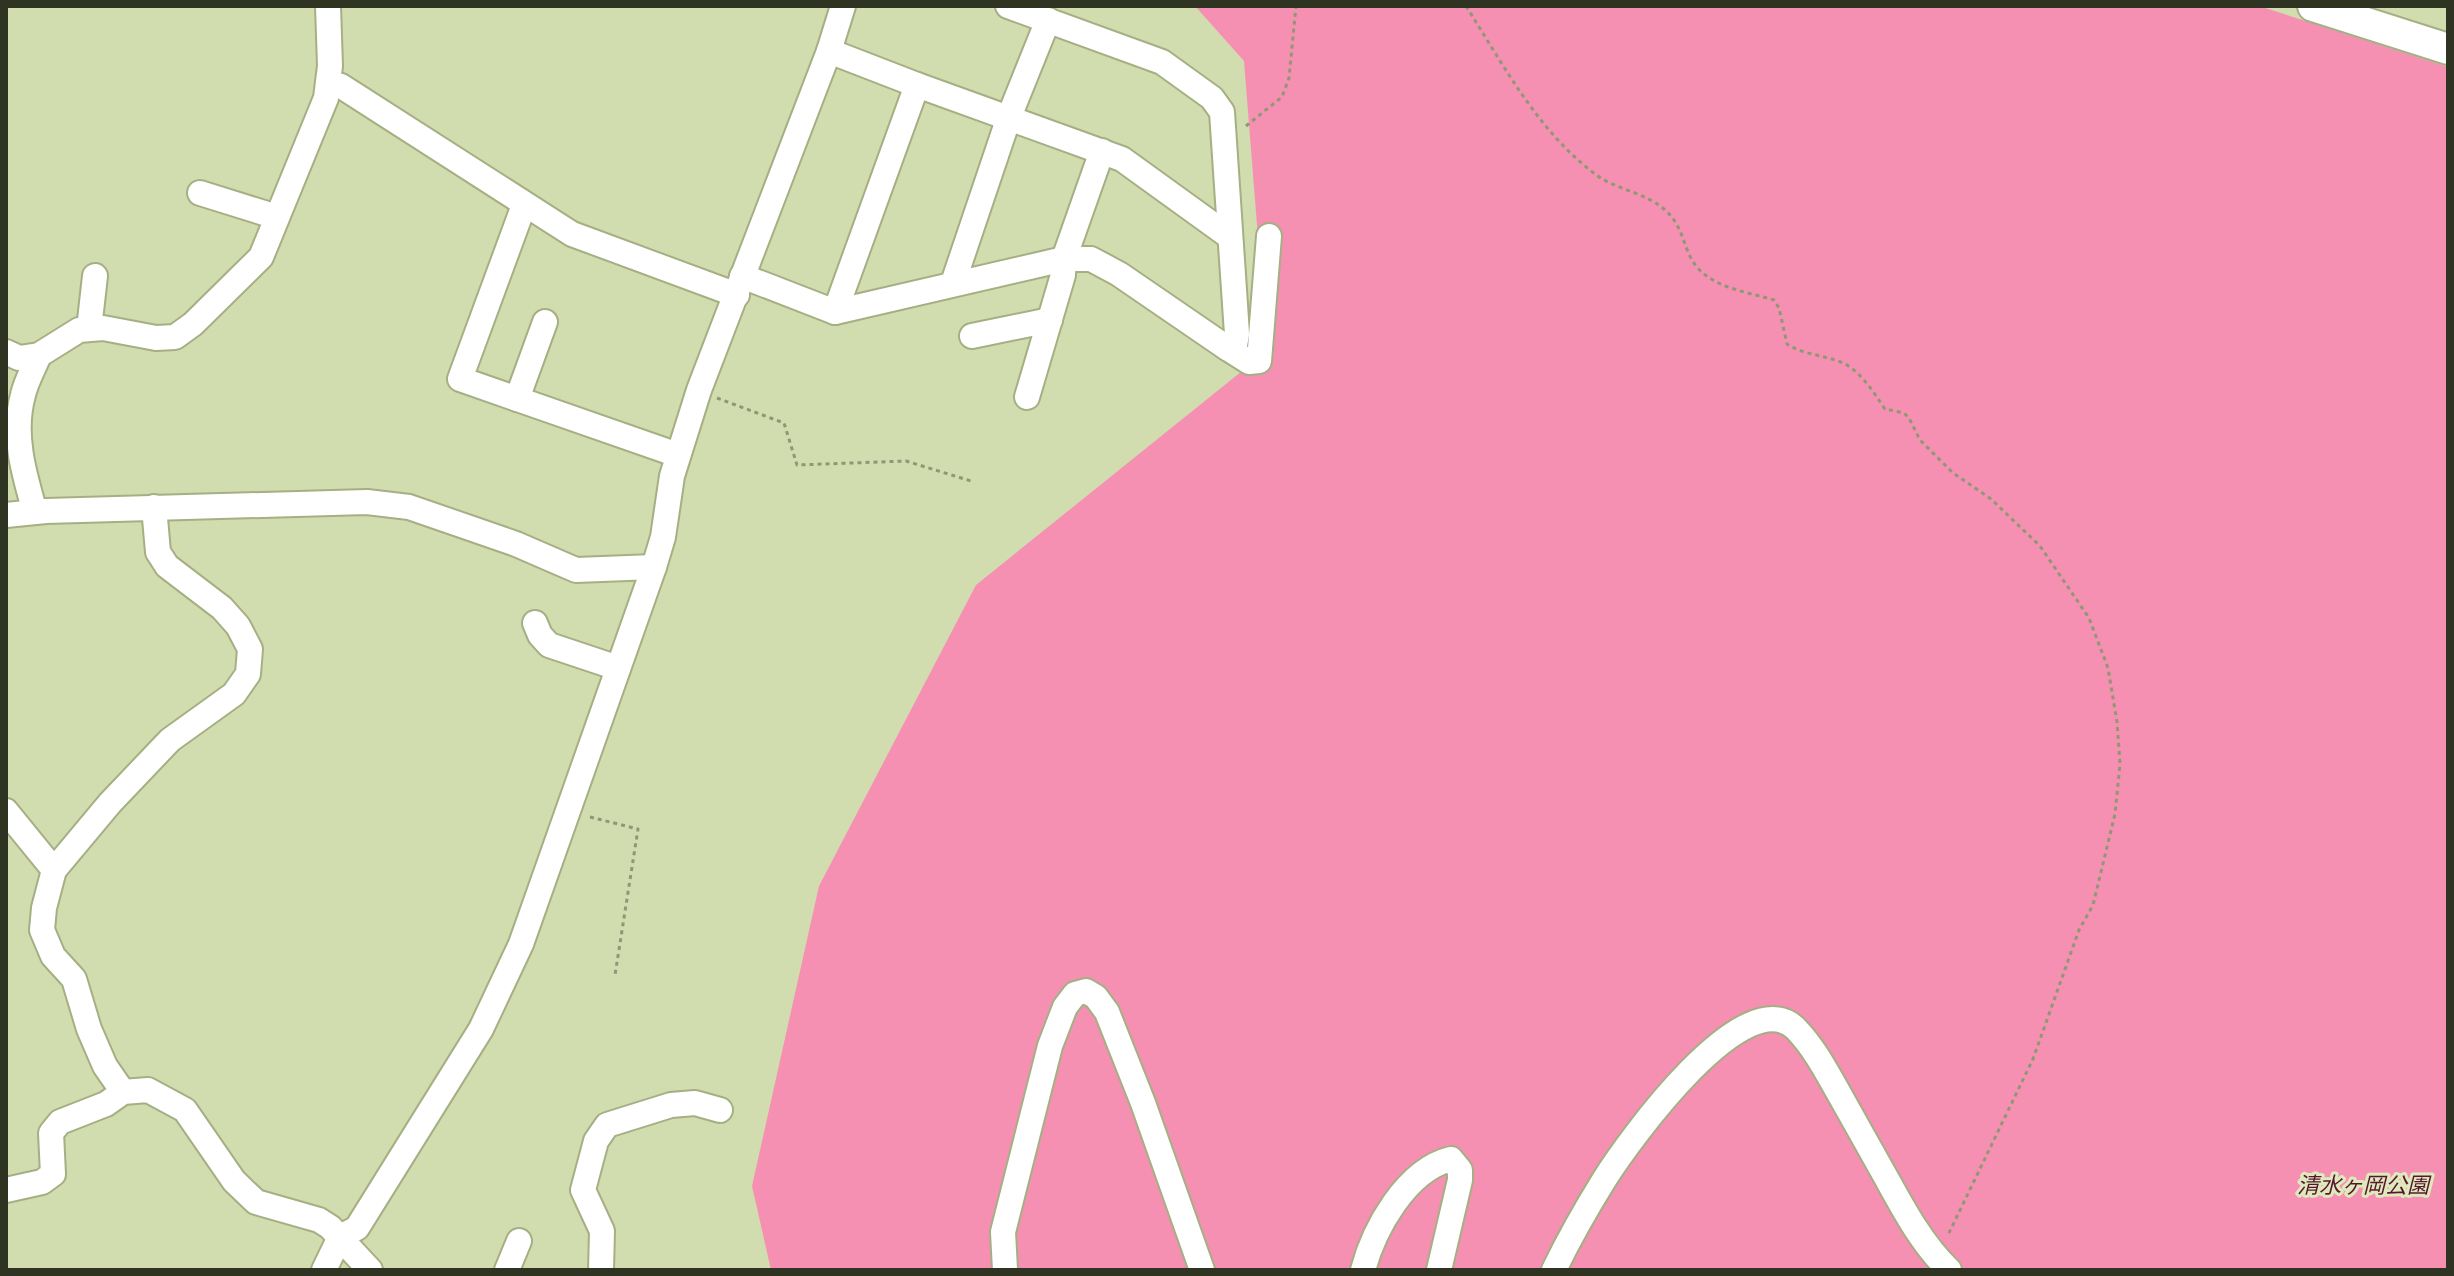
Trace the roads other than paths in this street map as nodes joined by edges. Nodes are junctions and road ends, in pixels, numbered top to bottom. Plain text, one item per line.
1 (328, 6) edge
2 (843, 6) edge
3 (1008, 6) edge
4 (2313, 6) edge
5 (1048, 20) junction
6 (2448, 49) edge
7 (829, 51) junction
8 (328, 83) junction
9 (917, 85) junction
10 (1009, 117) junction
11 (1102, 151) junction
12 (200, 193) dead end
13 (524, 205) junction
14 (277, 217) junction
15 (1269, 236) dead end
16 (1230, 237) junction
17 (1064, 259) junction
18 (95, 276) dead end
19 (953, 283) junction
20 (739, 285) junction
21 (835, 312) junction
22 (1050, 320) junction
23 (545, 322) dead end
24 (89, 329) junction
25 (972, 336) dead end
26 (1227, 348) junction
27 (6, 352) edge
28 (39, 355) junction
29 (1027, 397) dead end
30 (517, 399) junction
31 (678, 455) junction
32 (154, 507) junction
33 (35, 512) junction
34 (6, 515) edge
35 (654, 567) junction
36 (535, 623) dead end
37 (618, 668) junction
38 (6, 811) edge
39 (54, 870) junction
40 (123, 1092) junction
41 (720, 1110) dead end
42 (6, 1190) edge
43 (340, 1237) junction
44 (519, 1241) dead end
45 (1943, 1264) edge
46 (324, 1270) edge
47 (370, 1270) edge
48 (507, 1270) edge
49 (601, 1270) edge
50 (1005, 1270) edge
51 (1202, 1270) edge
52 (1363, 1270) edge
53 (1439, 1270) edge
54 (1554, 1270) edge

1 - 8 street
2 - 7 street
3 - 5 street
4 - 6 main road
5 - 10 street
5 - 16 street
7 - 9 street
7 - 20 street
8 - 13 street
8 - 14 street
9 - 10 street
9 - 21 street
10 - 11 street
10 - 19 street
11 - 16 street
11 - 17 street
12 - 14 street
13 - 20 street
13 - 30 street
14 - 24 street
15 - 26 street
16 - 26 street
17 - 19 street
17 - 22 street
17 - 26 street
18 - 24 street
19 - 21 street
20 - 21 street
20 - 31 street
22 - 25 street
22 - 29 street
23 - 30 street
24 - 28 street
27 - 28 street
28 - 33 street
30 - 31 street
31 - 35 street
32 - 33 street
32 - 35 street
32 - 39 street
33 - 34 street
35 - 37 street
36 - 37 street
37 - 43 street
38 - 39 street
39 - 40 street
40 - 42 street
40 - 43 street
41 - 49 street
43 - 46 street
43 - 47 street
44 - 48 street
45 - 54 street
50 - 51 street
52 - 53 street

